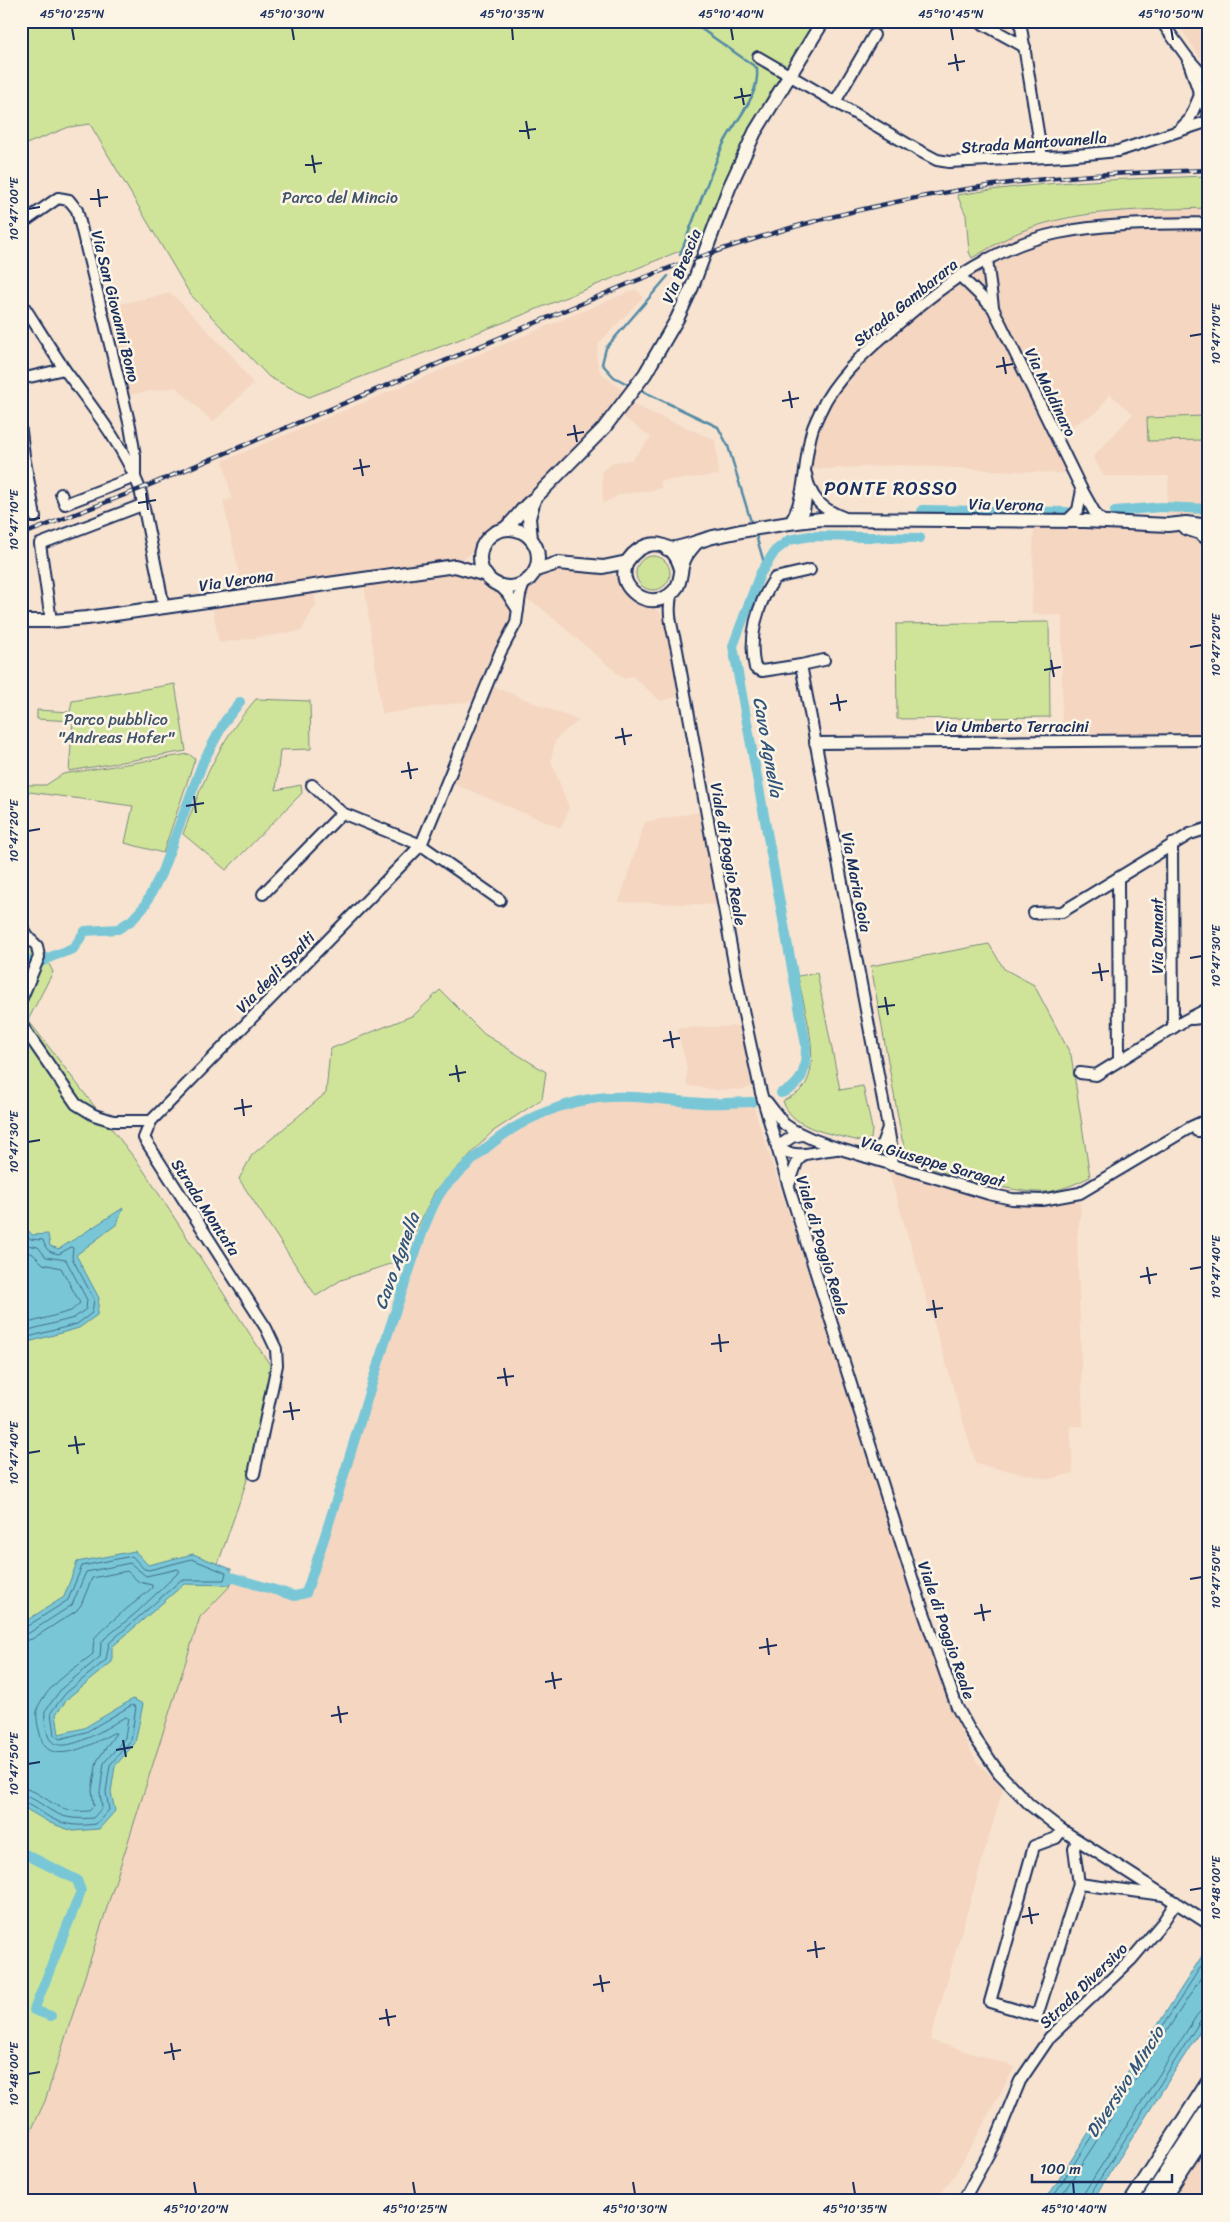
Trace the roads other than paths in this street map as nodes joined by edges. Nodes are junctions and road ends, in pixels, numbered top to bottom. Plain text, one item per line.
1 (822, 21) edge
2 (978, 21) edge
3 (1020, 21) edge
4 (1161, 21) edge
5 (874, 35) dead end
6 (1025, 47) junction
7 (758, 57) dead end
8 (1187, 57) junction
9 (790, 74) junction
10 (1209, 82) edge
11 (1200, 95) junction
12 (835, 102) junction
13 (1209, 115) edge
14 (1209, 120) edge
15 (1178, 131) junction
16 (1042, 157) junction
17 (1209, 223) edge
18 (21, 224) edge
19 (987, 259) junction
20 (960, 276) junction
21 (21, 302) edge
22 (993, 308) junction
23 (64, 369) junction
24 (21, 379) edge
25 (21, 431) edge
26 (22, 456) edge
27 (807, 476) junction
28 (135, 477) junction
29 (1082, 490) junction
30 (61, 494) dead end
31 (534, 499) junction
32 (142, 505) junction
33 (35, 517) dead end
34 (847, 518) junction
35 (1067, 521) junction
36 (795, 522) junction
37 (1104, 522) junction
38 (1168, 525) junction
39 (1209, 526) edge
40 (504, 529) junction
41 (1209, 534) edge
42 (1209, 540) edge
43 (697, 542) junction
44 (534, 545) junction
45 (482, 546) junction
46 (668, 548) junction
47 (627, 562) junction
48 (558, 563) junction
49 (455, 566) junction
50 (603, 567) junction
51 (681, 569) junction
52 (536, 570) junction
53 (810, 570) dead end
54 (486, 575) junction
55 (626, 579) junction
56 (524, 583) junction
57 (500, 586) junction
58 (672, 592) junction
59 (649, 600) junction
60 (164, 606) junction
61 (518, 610) junction
62 (21, 621) edge
63 (51, 621) junction
64 (669, 621) junction
65 (824, 660) dead end
66 (801, 665) junction
67 (1209, 740) edge
68 (816, 743) junction
69 (312, 785) dead end
70 (342, 813) junction
71 (1209, 828) edge
72 (1172, 844) junction
73 (421, 845) junction
74 (1118, 878) junction
75 (263, 894) dead end
76 (500, 900) dead end
77 (1034, 913) dead end
78 (21, 930) edge
79 (21, 1000) edge
80 (1209, 1008) edge
81 (1209, 1017) edge
82 (1184, 1020) junction
83 (21, 1024) edge
84 (1173, 1028) junction
85 (1119, 1060) junction
86 (1080, 1073) dead end
87 (761, 1093) junction
88 (1209, 1119) edge
89 (150, 1121) junction
90 (1209, 1125) edge
91 (888, 1127) junction
92 (1184, 1131) junction
93 (1196, 1131) junction
94 (1209, 1131) edge
95 (802, 1135) junction
96 (777, 1147) junction
97 (837, 1148) junction
98 (803, 1155) junction
99 (867, 1157) junction
100 (892, 1165) junction
101 (788, 1186) junction
102 (254, 1474) dead end
103 (1062, 1830) junction
104 (1077, 1840) junction
105 (1079, 1884) junction
106 (1167, 1896) junction
107 (1176, 1902) junction
108 (1209, 1924) edge
109 (1209, 2080) edge
110 (1209, 2108) edge
111 (1209, 2129) edge
112 (963, 2201) edge
113 (1131, 2201) edge
114 (1149, 2201) edge
115 (1162, 2201) edge

1 - 9 main road, Via Brescia
2 - 6 street
3 - 6 street
4 - 8 street
5 - 12 street
6 - 16 street
7 - 9 street, Strada Mantovanella
8 - 10 street
8 - 11 street
9 - 12 street, Strada Mantovanella
9 - 31 main road, Via Brescia
11 - 13 street
11 - 15 street
12 - 16 street, Strada Mantovanella
14 - 15 street, Strada Mantovanella
15 - 16 street, Strada Mantovanella
17 - 19 street, Strada Gambarara
18 - 28 street, Via San Giovanni Bono
19 - 20 street, Strada Gambarara
19 - 22 street, Via Maldinaro
20 - 22 street, Via Maldinaro
20 - 27 street, Strada Gambarara
21 - 23 street, Via San Giovanni Bono
22 - 29 street, Via Maldinaro
23 - 24 street
23 - 28 street, Via San Giovanni Bono
25 - 26 street
26 - 33 street
27 - 34 street
27 - 36 street, Strada Gambarara
28 - 30 street
28 - 32 street, Via San Giovanni Bono
29 - 35 street
29 - 37 street, Via Maldinaro
31 - 40 main road, Via Brescia
31 - 44 main road
32 - 60 street, Via San Giovanni Bono
32 - 63 street
34 - 35 main road, Via Verona
34 - 36 main road, Via Verona
35 - 37 main road, Via Verona
36 - 43 main road, Via Verona
37 - 38 main road, Via Verona
38 - 39 main road, Via Verona
38 - 42 main road, Via Verona
40 - 44 main road
40 - 45 main road
41 - 42 main road, Via Verona
43 - 46 main road, Via Verona
43 - 51 main road
44 - 48 main road
44 - 52 main road
45 - 49 main road, Via Verona
45 - 54 main road
46 - 47 main road
46 - 51 main road
47 - 50 main road
47 - 55 main road
48 - 50 main road
48 - 52 main road
49 - 54 main road, Via Verona
49 - 60 main road, Via Verona
50 - 55 main road
51 - 58 main road
52 - 56 main road
53 - 66 street
54 - 57 main road
55 - 59 main road
56 - 57 main road
56 - 61 street, Via degli Spalti
57 - 61 street
58 - 59 main road
58 - 64 street, Viale di Poggio Reale
59 - 64 street, Viale di Poggio Reale
60 - 63 main road, Via Verona
61 - 73 street, Via degli Spalti
62 - 63 main road, Via Verona
64 - 87 street, Viale di Poggio Reale
65 - 66 street
66 - 68 street, Via Maria Goia
67 - 68 street, Via Umberto Terracini
68 - 91 street, Via Maria Goia
69 - 70 street
70 - 73 street
70 - 75 street
71 - 72 street
72 - 74 street
72 - 84 street, Via Dunant
73 - 76 street
73 - 89 street, Via degli Spalti
74 - 77 street
74 - 85 street
78 - 79 street
80 - 82 street
81 - 82 street
82 - 84 street
83 - 89 street
84 - 85 street
85 - 86 street
87 - 95 street, Via Giuseppe Saragat
87 - 96 street, Viale di Poggio Reale
88 - 92 street, Via Giuseppe Saragat
89 - 102 street, Strada Montata
90 - 93 street
91 - 99 street
91 - 100 street, Via Maria Goia
92 - 93 street
92 - 100 street, Via Giuseppe Saragat
93 - 94 street
95 - 96 street
95 - 97 street, Via Giuseppe Saragat
96 - 98 street, Via Giuseppe Saragat
96 - 101 street, Viale di Poggio Reale
97 - 98 street, Via Giuseppe Saragat
97 - 99 street, Via Giuseppe Saragat
98 - 101 street
99 - 100 street, Via Giuseppe Saragat
101 - 103 street, Viale di Poggio Reale
103 - 104 street, Viale di Poggio Reale
103 - 105 street
104 - 105 street
104 - 106 street, Viale di Poggio Reale
105 - 106 street, Viale di Poggio Reale
106 - 107 street, Viale di Poggio Reale
107 - 108 street, Viale di Poggio Reale
107 - 112 street, Strada Diversivo
109 - 113 main road
110 - 114 highway
111 - 115 main road

